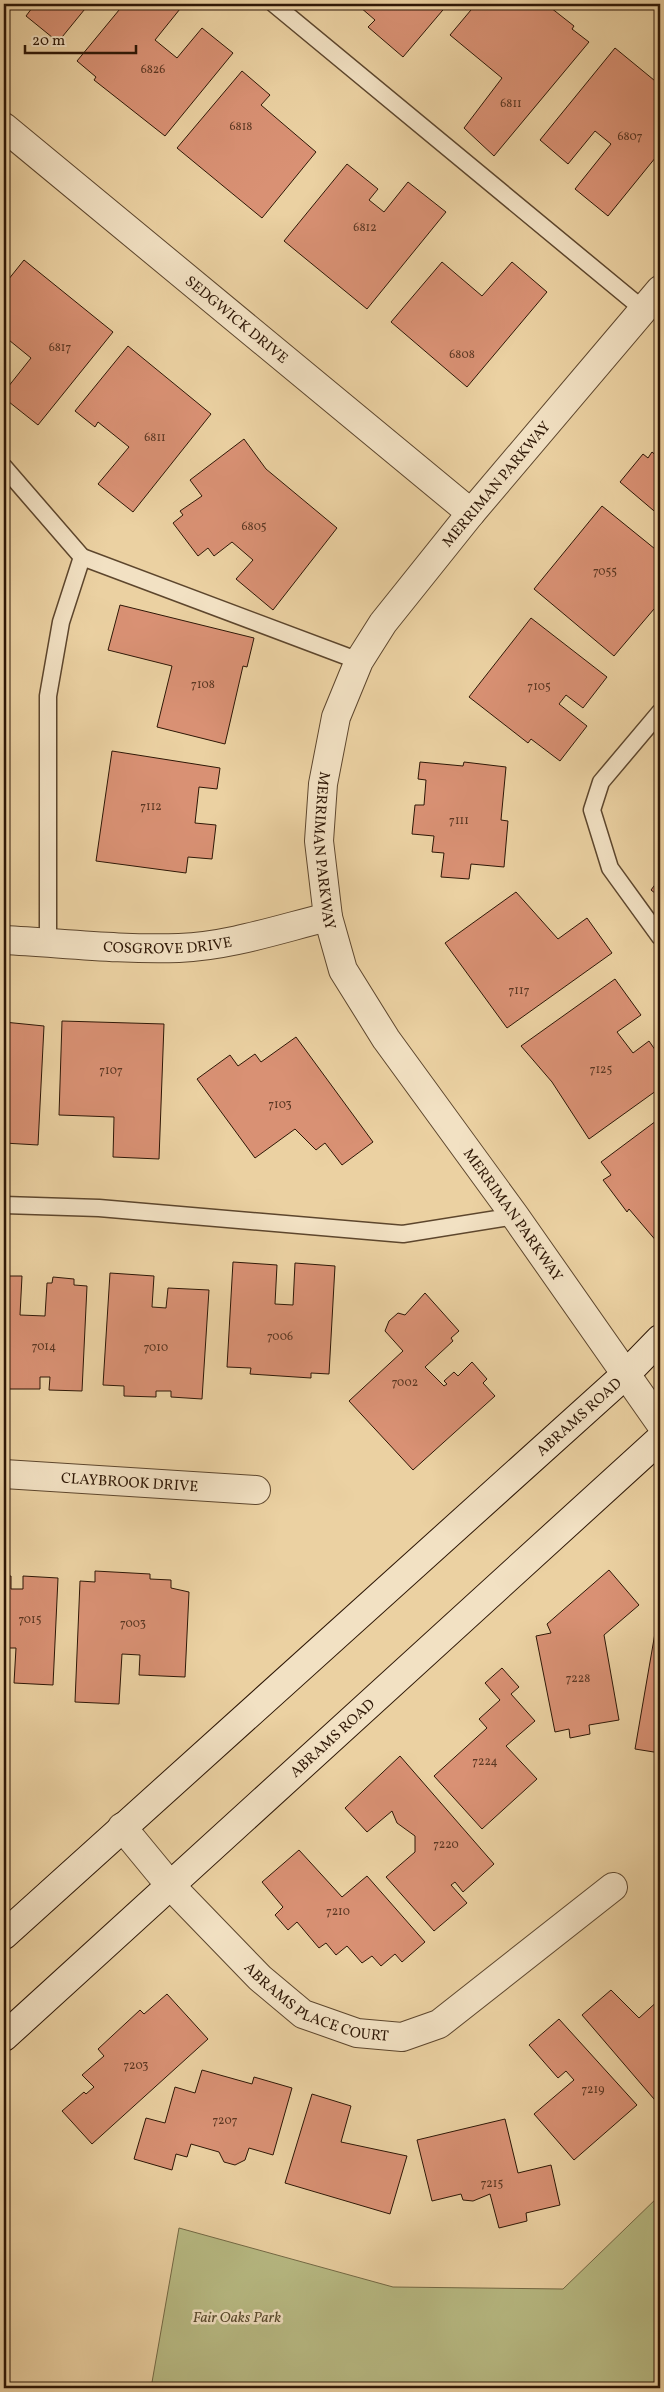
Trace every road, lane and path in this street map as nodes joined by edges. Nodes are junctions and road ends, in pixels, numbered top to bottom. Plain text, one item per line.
1 (274, 4) edge
2 (4, 127) edge
3 (652, 300) edge
4 (4, 467) edge
5 (470, 513) junction
6 (82, 557) junction
7 (359, 661) junction
8 (660, 712) edge
9 (328, 917) junction
10 (660, 937) edge
11 (4, 940) edge
12 (48, 942) junction
13 (4, 1205) edge
14 (515, 1216) junction
15 (660, 1339) edge
16 (625, 1375) junction
17 (660, 1422) edge
18 (660, 1439) edge
19 (4, 1474) edge
20 (256, 1490) dead end
21 (122, 1827) junction
22 (169, 1884) junction
23 (613, 1887) dead end
24 (4, 1934) edge
25 (4, 2036) edge

1 - 3 lane
2 - 5 street, SEDGWICK DRIVE
3 - 5 street, MERRIMAN PARKWAY
4 - 6 lane
5 - 7 street, MERRIMAN PARKWAY
6 - 7 lane
6 - 12 lane
7 - 9 street, MERRIMAN PARKWAY
8 - 10 lane
9 - 12 street, COSGROVE DRIVE
9 - 14 street, MERRIMAN PARKWAY
11 - 12 street, COSGROVE DRIVE
13 - 14 lane
14 - 16 street, MERRIMAN PARKWAY
15 - 16 street, ABRAMS ROAD
16 - 17 street, MERRIMAN PARKWAY
16 - 21 street, ABRAMS ROAD
18 - 22 street, ABRAMS ROAD
19 - 20 street, CLAYBROOK DRIVE
21 - 22 street, ABRAMS PLACE COURT
21 - 24 street, ABRAMS ROAD
22 - 23 street, ABRAMS PLACE COURT
22 - 25 street, ABRAMS ROAD

